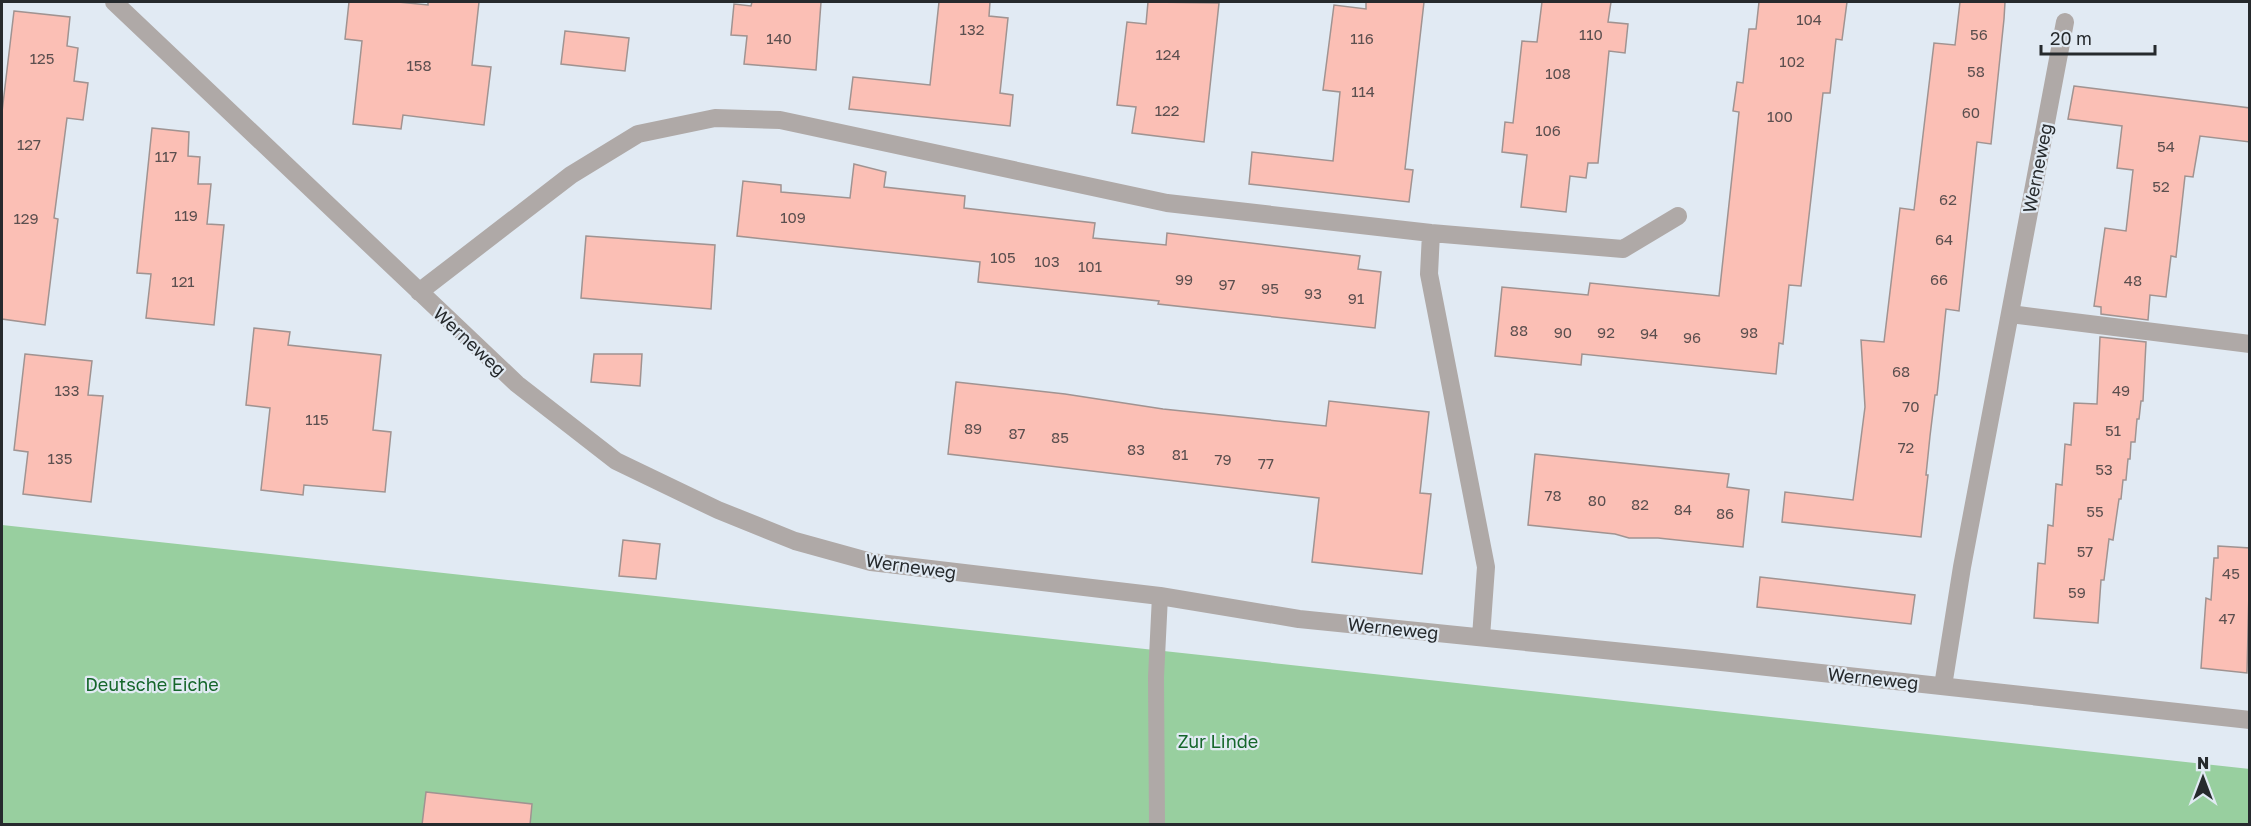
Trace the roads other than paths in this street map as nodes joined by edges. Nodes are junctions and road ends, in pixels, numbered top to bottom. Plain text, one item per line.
1 (114, 2) edge
2 (2065, 22) dead end
3 (1678, 216) dead end
4 (1431, 232) junction
5 (419, 292) junction
6 (2010, 314) junction
7 (2250, 344) edge
8 (1160, 597) junction
9 (1481, 636) junction
10 (1943, 686) junction
11 (2250, 720) edge
12 (1157, 825) edge

1 - 5 street, Werneweg
2 - 6 street, Werneweg
3 - 4 street, Werneweg
4 - 5 street, Werneweg
4 - 9 street
5 - 8 street, Werneweg
6 - 7 street
6 - 10 street, Werneweg
8 - 9 street, Werneweg
8 - 12 lane
9 - 10 street, Werneweg
10 - 11 street, Werneweg

